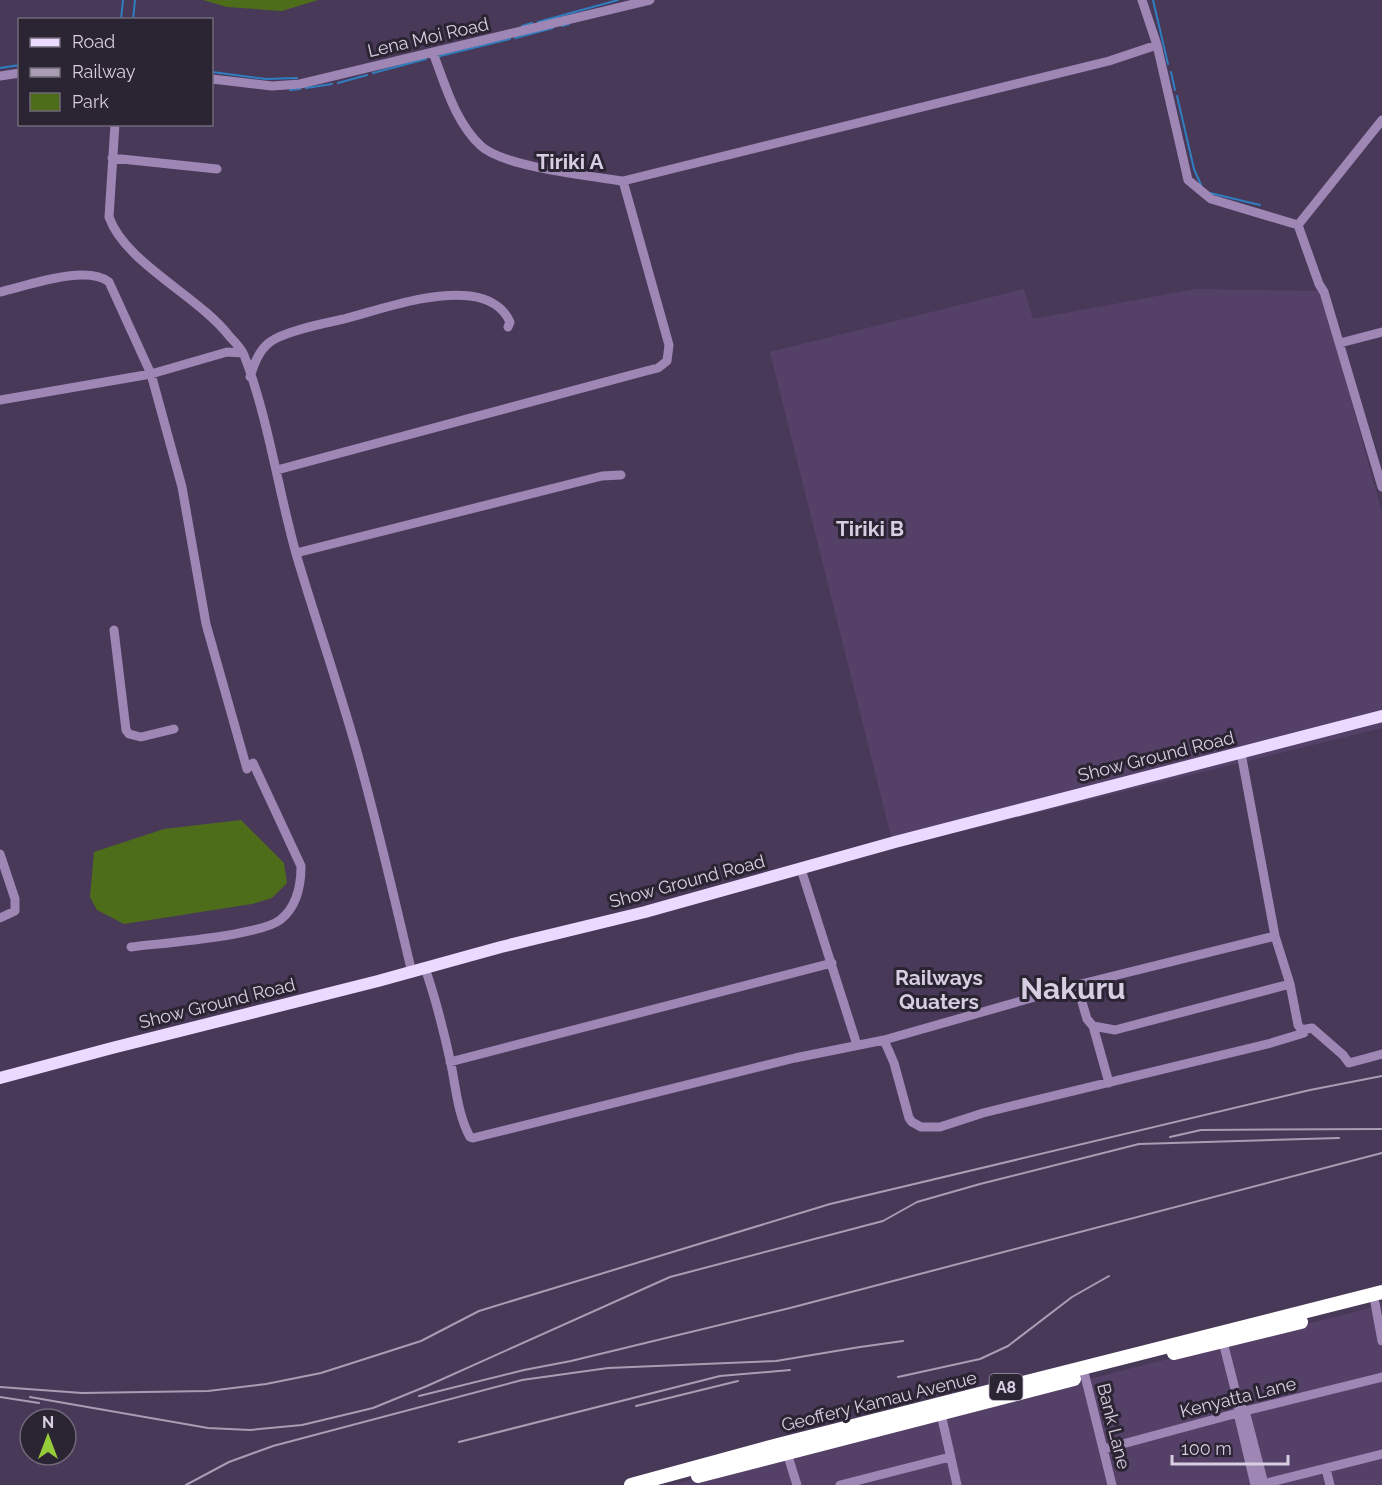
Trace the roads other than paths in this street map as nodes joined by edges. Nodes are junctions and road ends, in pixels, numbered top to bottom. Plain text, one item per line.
1 (650, 0) edge
2 (1142, 0) edge
3 (638, 2) edge
4 (1157, 45) junction
5 (433, 53) junction
6 (18, 73) edge
7 (0, 76) edge
8 (213, 79) edge
9 (1382, 120) edge
10 (115, 126) edge
11 (112, 158) junction
12 (217, 169) dead end
13 (623, 181) junction
14 (1298, 225) junction
15 (0, 292) edge
16 (508, 327) dead end
17 (1382, 332) edge
18 (1340, 343) junction
19 (243, 352) junction
20 (151, 374) junction
21 (250, 377) junction
22 (0, 400) edge
23 (277, 470) junction
24 (621, 475) dead end
25 (1382, 487) edge
26 (296, 553) junction
27 (114, 630) dead end
28 (1382, 716) edge
29 (174, 729) dead end
30 (1240, 753) junction
31 (0, 854) edge
32 (801, 869) junction
33 (0, 918) edge
34 (1275, 936) junction
35 (131, 947) dead end
36 (832, 963) junction
37 (425, 968) junction
38 (412, 973) junction
39 (1290, 984) junction
40 (1077, 985) junction
41 (1093, 1026) junction
42 (1301, 1030) junction
43 (884, 1040) junction
44 (857, 1045) junction
45 (1382, 1054) edge
46 (450, 1062) junction
47 (0, 1078) edge
48 (1109, 1083) junction
49 (1380, 1299) edge
50 (1382, 1341) edge
51 (1223, 1342) junction
52 (1085, 1376) junction
53 (1382, 1377) edge
54 (1241, 1410) junction
55 (941, 1414) junction
56 (1104, 1449) junction
57 (787, 1453) junction
58 (1382, 1454) edge
59 (950, 1457) junction
60 (1326, 1469) junction
61 (631, 1485) edge
62 (665, 1485) edge
63 (797, 1485) edge
64 (840, 1485) edge
65 (957, 1485) edge
66 (1112, 1485) edge
67 (1259, 1485) edge
68 (1330, 1485) edge

1 - 3 street, Lena Moi Road
2 - 4 street
3 - 5 street, Lena Moi Road
4 - 13 street
4 - 14 street
5 - 8 street, Lena Moi Road
5 - 13 street
6 - 7 street
9 - 14 street
10 - 11 street
11 - 12 street
11 - 19 street
13 - 23 street
14 - 18 street
15 - 20 street
16 - 21 street
17 - 18 street
18 - 25 street
19 - 20 street
19 - 21 street
20 - 22 street
20 - 35 street
21 - 23 street
23 - 26 street
24 - 26 street
26 - 38 street
27 - 29 street
28 - 30 main road, Show Ground Road
30 - 32 main road, Show Ground Road
30 - 34 street
31 - 33 street
32 - 36 street
32 - 37 main road, Show Ground Road
34 - 39 street
34 - 40 street
36 - 44 street
36 - 46 street
37 - 38 main road, Show Ground Road
37 - 46 street
38 - 47 main road, Show Ground Road
39 - 41 street
39 - 42 street
40 - 41 street
40 - 43 street
41 - 48 street
42 - 45 street
42 - 48 street
43 - 44 street
43 - 48 street
44 - 46 street
49 - 50 street
49 - 51 highway, Geoffery Kamau Avenue / A8
49 - 61 highway, Geoffery Kamau Avenue / A8
51 - 52 highway, Geoffery Kamau Avenue / A8
51 - 54 street
52 - 55 highway, Geoffery Kamau Avenue / A8
52 - 56 street, Bank Lane
53 - 54 street, Kenyatta Lane
54 - 56 street, Kenyatta Lane
54 - 67 street
55 - 57 highway, Geoffery Kamau Avenue / A8
55 - 59 street
56 - 66 street, Bank Lane
57 - 62 highway, Geoffery Kamau Avenue / A8
57 - 63 street
58 - 60 street
59 - 64 street
59 - 65 street
60 - 67 street
60 - 68 street

